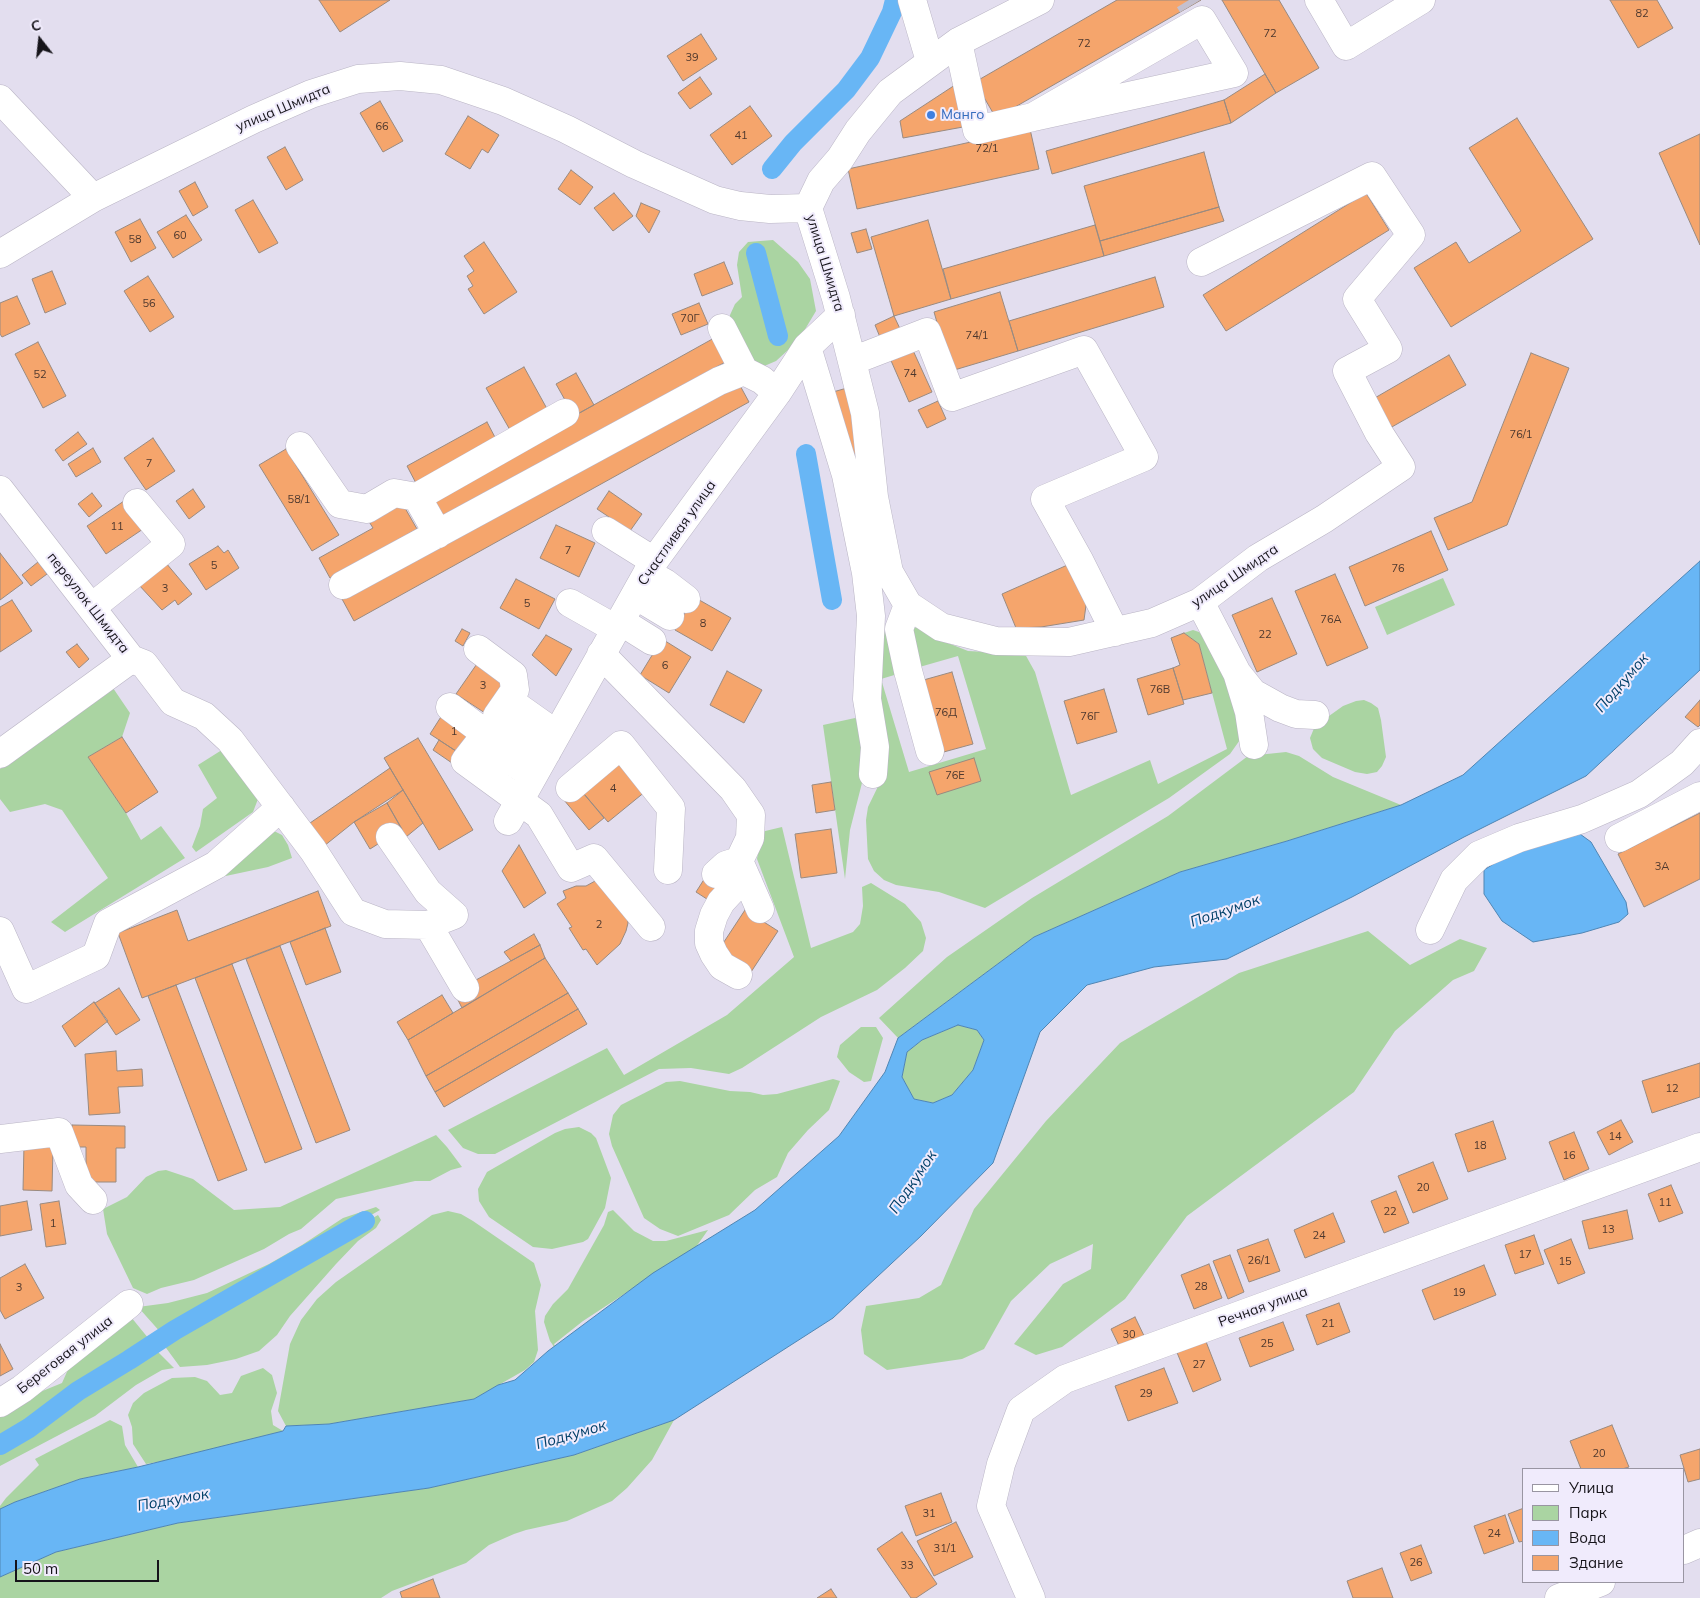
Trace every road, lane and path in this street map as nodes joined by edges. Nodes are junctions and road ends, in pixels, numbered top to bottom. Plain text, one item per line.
1 (912, 0) edge
2 (1040, 0) edge
3 (1319, 0) edge
4 (1421, 0) edge
5 (958, 42) junction
6 (930, 61) junction
7 (0, 100) edge
8 (1033, 117) junction
9 (93, 198) junction
10 (808, 208) junction
11 (0, 254) edge
12 (1201, 262) dead end
13 (841, 315) junction
14 (722, 328) dead end
15 (807, 347) junction
16 (852, 362) junction
17 (744, 371) junction
18 (777, 393) junction
19 (565, 413) dead end
20 (300, 446) dead end
21 (0, 490) edge
22 (417, 497) junction
23 (137, 503) dead end
24 (606, 531) dead end
25 (438, 534) junction
26 (646, 576) junction
27 (343, 585) dead end
28 (1200, 602) junction
29 (570, 603) dead end
30 (908, 605) junction
31 (678, 607) dead end
32 (92, 608) junction
33 (618, 625) junction
34 (1115, 632) junction
35 (652, 641) dead end
36 (478, 649) dead end
37 (131, 659) junction
38 (589, 661) junction
39 (1237, 673) junction
40 (450, 707) dead end
41 (1315, 715) dead end
42 (482, 740) junction
43 (1700, 743) edge
44 (1254, 745) dead end
45 (930, 751) dead end
46 (0, 754) edge
47 (545, 755) junction
48 (873, 774) dead end
49 (1700, 796) edge
50 (281, 807) junction
51 (514, 811) junction
52 (390, 837) dead end
53 (1619, 838) dead end
54 (668, 870) dead end
55 (734, 872) junction
56 (760, 909) dead end
57 (428, 925) junction
58 (651, 927) dead end
59 (1430, 930) dead end
60 (0, 931) edge
61 (738, 975) dead end
62 (465, 988) dead end
63 (0, 1139) edge
64 (1700, 1147) edge
65 (93, 1200) dead end
66 (129, 1304) dead end
67 (0, 1403) edge
68 (1700, 1543) edge
69 (1685, 1550) edge
70 (1597, 1583) edge
71 (1031, 1598) edge
72 (1558, 1598) edge

1 - 6 street
2 - 5 street
3 - 4 street
5 - 6 street
5 - 8 street
6 - 10 street
7 - 9 street
8 - 8 street
9 - 10 street, улица Шмидта
9 - 11 street, улица Шмидта
10 - 13 street, улица Шмидта
12 - 28 street, улица Шмидта
13 - 15 street, Счастливая улица
13 - 16 street, улица Шмидта
14 - 17 street
15 - 18 street, Счастливая улица
15 - 48 street
16 - 30 street, улица Шмидта
16 - 34 street
17 - 18 street
17 - 25 street
18 - 26 street, Счастливая улица
19 - 22 street
20 - 22 street
21 - 32 street, переулок Шмидта
22 - 25 street
23 - 32 street
24 - 26 street
25 - 27 street
26 - 31 street
26 - 33 street, Счастливая улица
28 - 34 street, улица Шмидта
28 - 39 street
29 - 33 street
30 - 34 street, улица Шмидта
30 - 45 street
32 - 37 street, переулок Шмидта
33 - 35 street
33 - 38 street, Счастливая улица
36 - 47 street
37 - 46 street, переулок Шмидта
37 - 50 street
38 - 47 street, Счастливая улица
38 - 55 street
39 - 41 street
39 - 44 street
40 - 42 street
42 - 47 street
42 - 51 street
43 - 59 street
47 - 51 street, Счастливая улица
47 - 54 street
49 - 53 street
50 - 57 street
50 - 60 street
51 - 58 street
52 - 57 street
55 - 56 street
55 - 61 street
57 - 62 street
63 - 65 street
64 - 71 street, Речная улица
66 - 67 street, Береговая улица
68 - 69 street
70 - 72 street

